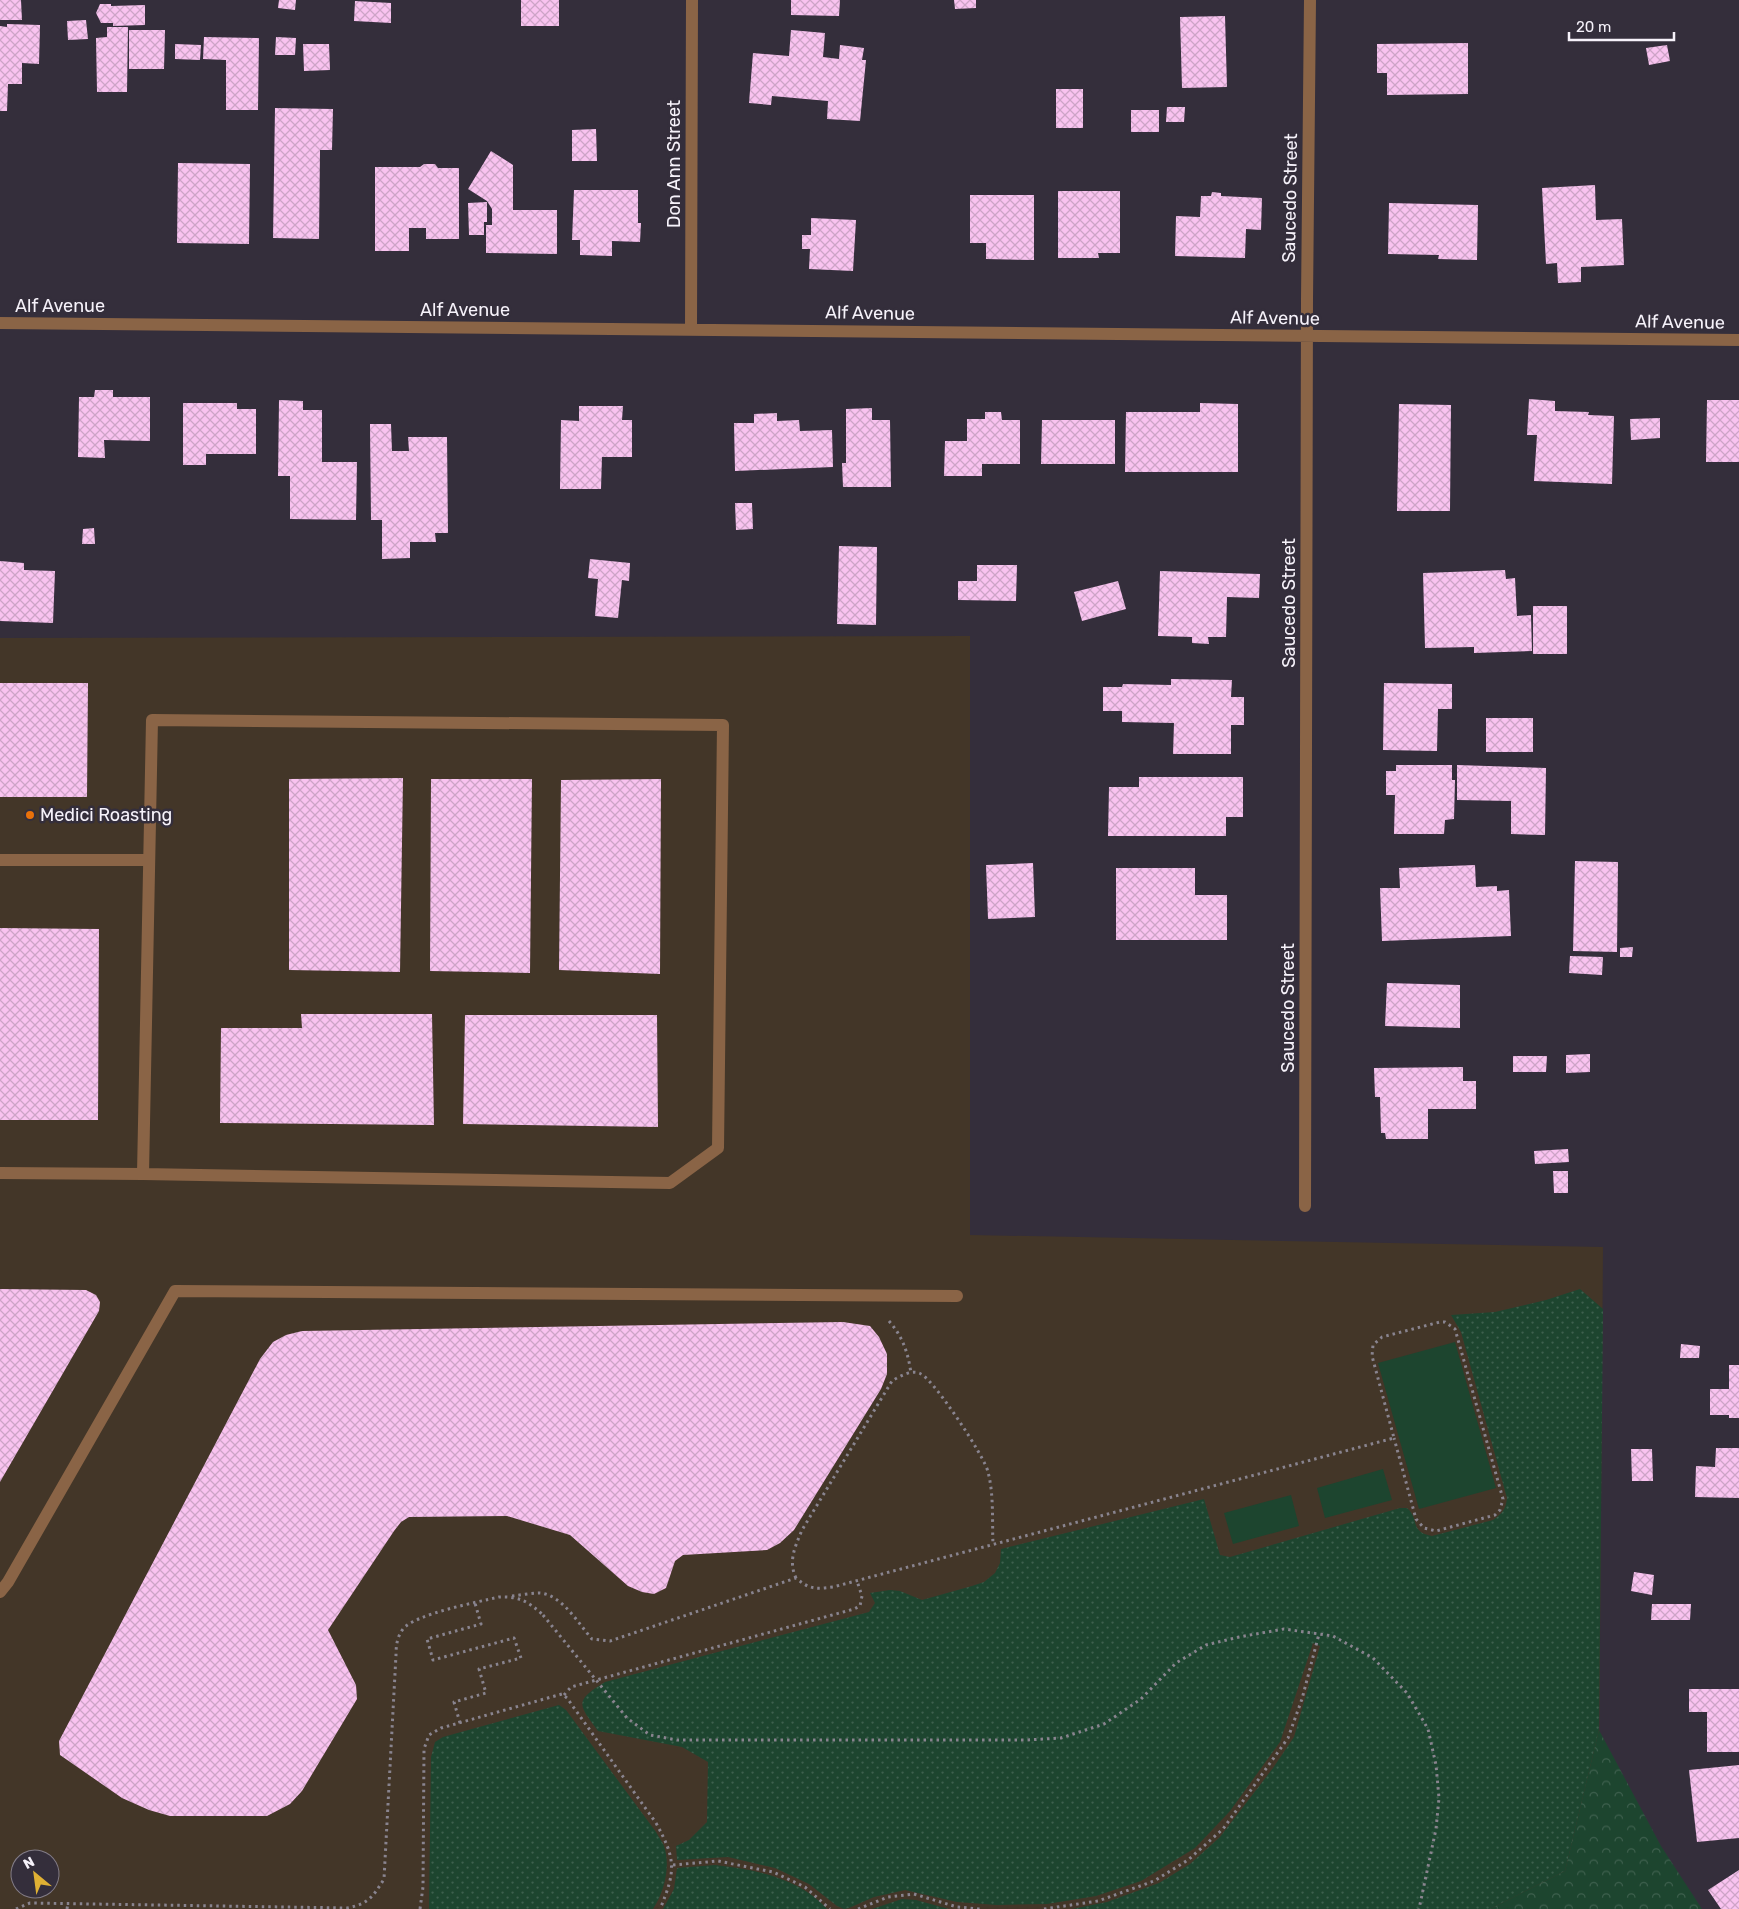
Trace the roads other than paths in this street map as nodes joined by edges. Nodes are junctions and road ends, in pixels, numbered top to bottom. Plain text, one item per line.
1 (692, 0) edge
2 (1310, 0) edge
3 (0, 323) edge
4 (691, 329) junction
5 (1307, 336) junction
6 (1739, 340) edge
7 (0, 860) edge
8 (148, 860) junction
9 (0, 1173) edge
10 (144, 1174) junction
11 (1305, 1206) dead end
12 (957, 1296) dead end
13 (0, 1592) edge

1 - 4 street, Don Ann Street
2 - 5 street, Saucedo Street
3 - 4 street, Alf Avenue
4 - 5 street, Alf Avenue
5 - 6 street, Alf Avenue
5 - 11 street, Saucedo Street
7 - 8 street
8 - 10 street
8 - 10 street
9 - 10 street
12 - 13 street

